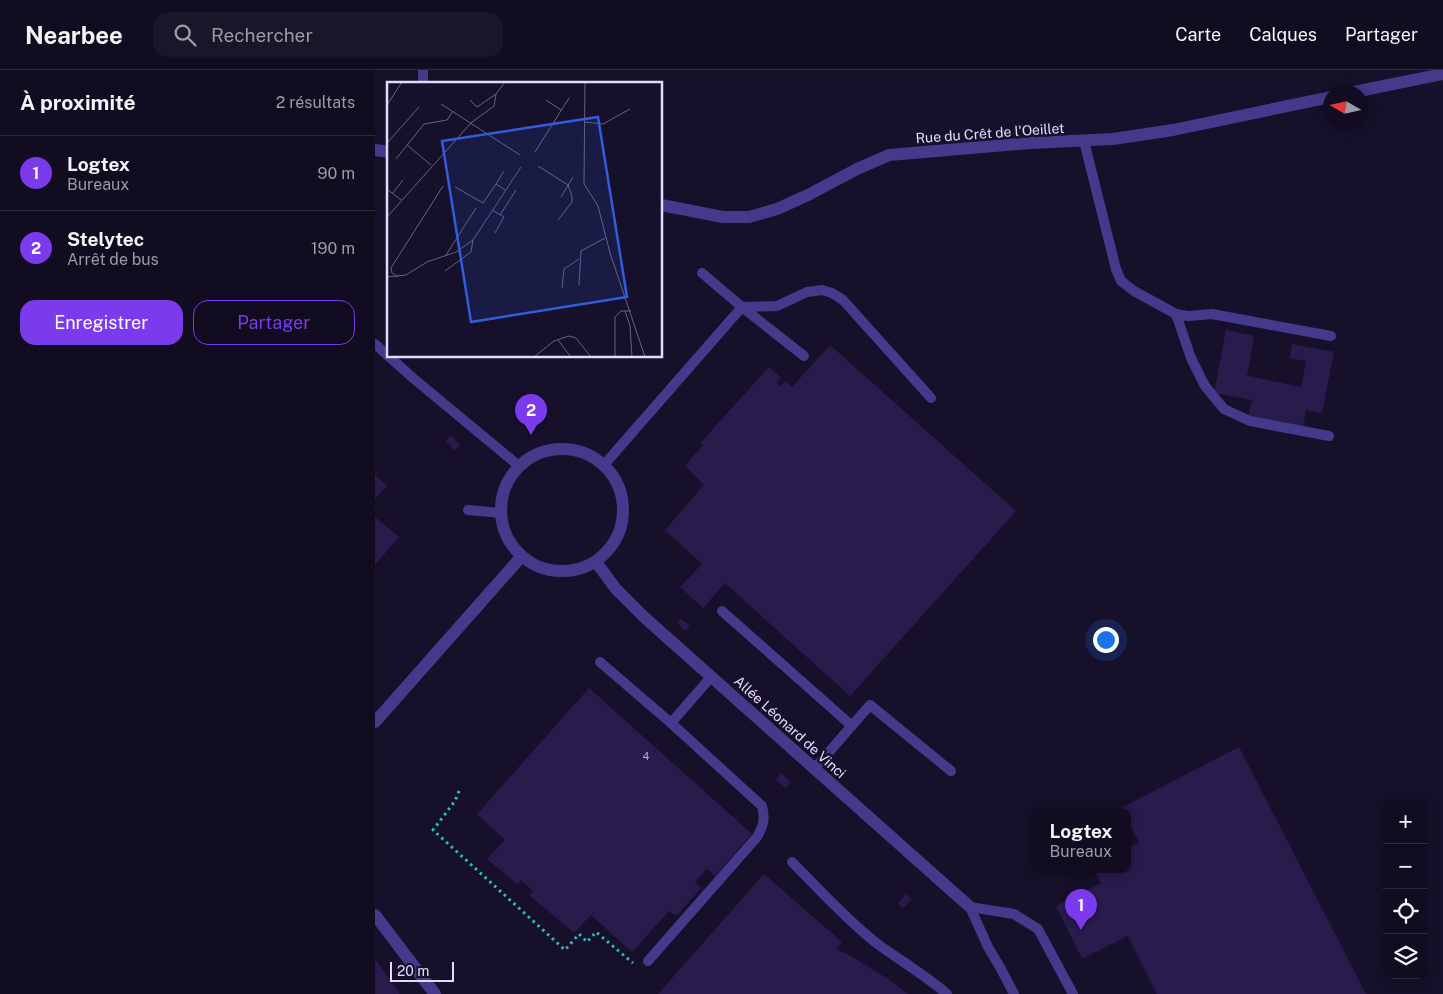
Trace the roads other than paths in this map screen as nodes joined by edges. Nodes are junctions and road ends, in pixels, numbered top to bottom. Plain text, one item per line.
1 (1443, 74) edge
2 (1368, 89) edge
3 (1323, 99) edge
4 (1084, 141) junction
5 (663, 205) edge
6 (702, 273) dead end
7 (742, 307) junction
8 (1176, 314) junction
9 (1331, 336) dead end
10 (375, 344) edge
11 (387, 355) edge
12 (804, 356) dead end
13 (391, 358) edge
14 (931, 398) dead end
15 (1329, 436) dead end
16 (519, 466) junction
17 (603, 466) junction
18 (468, 510) dead end
19 (501, 513) junction
20 (521, 557) junction
21 (596, 562) junction
22 (722, 611) dead end
23 (600, 662) dead end
24 (711, 677) junction
25 (375, 722) edge
26 (671, 722) junction
27 (852, 726) junction
28 (814, 769) junction
29 (951, 771) dead end
30 (792, 862) dead end
31 (970, 907) junction
32 (375, 915) edge
33 (648, 961) road end
34 (435, 994) edge
35 (947, 994) edge
36 (1014, 994) edge
37 (1073, 994) edge

1 - 2 street
3 - 4 street, Rue du Crêt de l'Oeillet
4 - 5 street, Rue du Crêt de l'Oeillet
4 - 8 lane
6 - 7 lane
7 - 12 lane
7 - 14 lane
7 - 17 lane
8 - 9 lane
8 - 15 lane
10 - 11 lane
13 - 16 lane
16 - 17 street
16 - 19 street
17 - 21 street
18 - 19 lane
19 - 20 street
20 - 21 street
20 - 25 street
21 - 24 street, Allée Léonard de Vinci
22 - 27 lane
23 - 26 lane
24 - 26 lane
24 - 28 street, Allée Léonard de Vinci
26 - 33 lane
27 - 28 lane
27 - 29 lane
28 - 31 street, Allée Léonard de Vinci
30 - 35 lane
31 - 36 lane
31 - 37 lane
32 - 34 street

